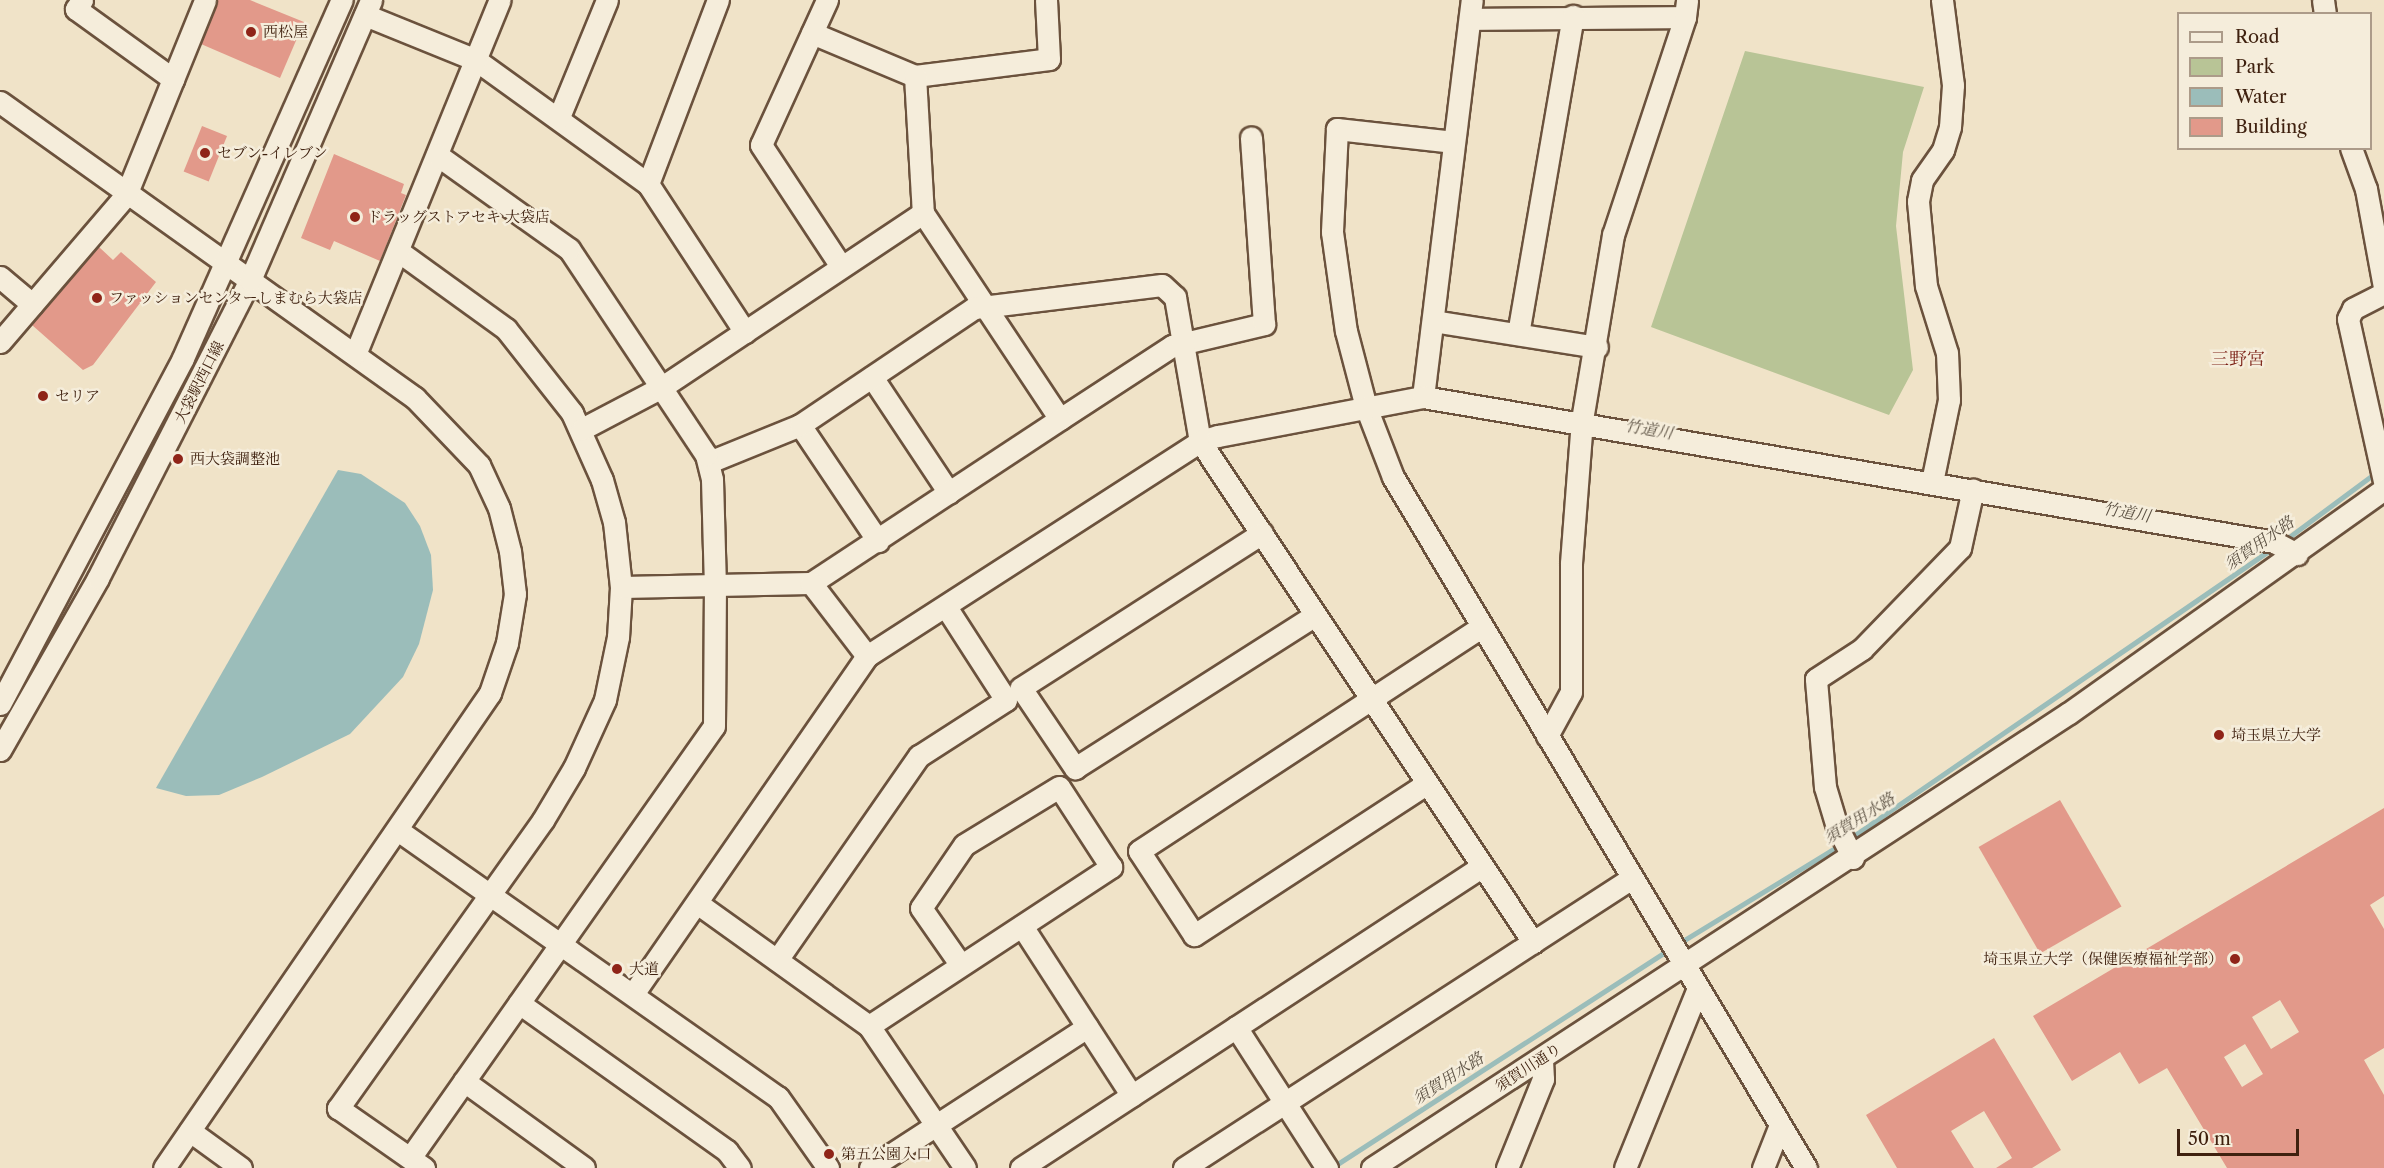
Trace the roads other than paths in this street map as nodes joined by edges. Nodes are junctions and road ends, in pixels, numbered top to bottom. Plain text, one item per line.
1 (82, 0) edge
2 (205, 0) edge
3 (342, 0) edge
4 (500, 0) edge
5 (607, 0) edge
6 (718, 0) edge
7 (827, 0) edge
8 (1046, 0) edge
9 (1942, 0) edge
10 (368, 7) edge
11 (1686, 9) edge
12 (1471, 10) edge
13 (1573, 16) junction
14 (812, 33) junction
15 (476, 60) junction
16 (915, 76) junction
17 (173, 79) junction
18 (0, 102) edge
19 (559, 117) junction
20 (1251, 137) dead end
21 (1454, 142) junction
22 (2352, 150) edge
23 (437, 155) junction
24 (648, 184) junction
25 (126, 195) junction
26 (923, 213) junction
27 (398, 251) junction
28 (228, 264) junction
29 (840, 265) junction
30 (0, 277) edge
31 (250, 280) junction
32 (2384, 287) edge
33 (2384, 293) edge
34 (32, 304) junction
35 (983, 304) junction
36 (1433, 321) junction
37 (745, 332) junction
38 (1518, 334) junction
39 (0, 342) edge
40 (1181, 342) junction
41 (1597, 347) junction
42 (356, 352) junction
43 (872, 377) junction
44 (662, 387) junction
45 (1424, 397) junction
46 (1366, 407) junction
47 (1060, 419) junction
48 (1582, 420) junction
49 (800, 425) junction
50 (582, 429) junction
51 (1200, 441) junction
52 (709, 462) junction
53 (2384, 481) edge
54 (1932, 482) junction
55 (1973, 489) junction
56 (2384, 489) edge
57 (950, 493) junction
58 (1262, 533) junction
59 (878, 541) junction
60 (2297, 554) junction
61 (811, 583) junction
62 (621, 587) junction
63 (715, 587) junction
64 (946, 607) junction
65 (1315, 615) junction
66 (1481, 627) junction
67 (867, 656) junction
68 (1371, 698) junction
69 (0, 704) edge
70 (1547, 736) junction
71 (0, 750) edge
72 (1426, 784) junction
73 (399, 831) junction
74 (1853, 858) junction
75 (1481, 867) junction
76 (1632, 878) junction
77 (490, 895) junction
78 (697, 903) junction
79 (1022, 926) junction
80 (1533, 942) junction
81 (561, 945) junction
82 (777, 960) junction
83 (1682, 962) junction
84 (960, 964) junction
85 (1698, 988) junction
86 (633, 994) junction
87 (519, 1003) junction
88 (869, 1026) junction
89 (1087, 1027) junction
90 (1236, 1027) junction
91 (1542, 1058) junction
92 (464, 1081) junction
93 (1132, 1096) junction
94 (1284, 1103) junction
95 (936, 1125) junction
96 (1780, 1125) junction
97 (190, 1131) junction
98 (417, 1163) edge
99 (164, 1168) edge
100 (241, 1168) edge
101 (584, 1168) edge
102 (740, 1168) edge
103 (828, 1168) edge
104 (870, 1168) edge
105 (964, 1168) edge
106 (1022, 1168) edge
107 (1184, 1168) edge
108 (1327, 1168) edge
109 (1372, 1168) edge
110 (1507, 1168) edge
111 (1625, 1168) edge
112 (1763, 1168) edge
113 (1806, 1168) edge

1 - 17 street
2 - 17 street
3 - 28 street, 大袋駅西口線
4 - 15 street
5 - 19 street
6 - 24 street
7 - 14 street
8 - 16 street
9 - 54 street
10 - 15 street
10 - 31 street, 大袋駅西口線
11 - 13 street
11 - 41 street
12 - 13 street
12 - 21 street
13 - 38 street
14 - 16 street
14 - 29 street
15 - 19 street
15 - 23 street
16 - 26 street
17 - 25 street
18 - 25 street
19 - 24 street
20 - 40 street
21 - 36 street
21 - 46 street
22 - 32 street
23 - 27 street
23 - 44 street
24 - 37 street
25 - 28 street
25 - 34 street
26 - 29 street
26 - 35 street
27 - 42 street
27 - 50 street
28 - 31 street
28 - 69 street, 大袋駅西口線
29 - 37 street
30 - 34 street
31 - 42 street
31 - 71 street, 大袋駅西口線
33 - 53 street
34 - 39 street
35 - 40 street
35 - 43 street
35 - 47 street
36 - 38 street
36 - 45 street
37 - 44 street
38 - 41 street
40 - 47 street
40 - 51 street
41 - 48 street
42 - 73 street
43 - 49 street
43 - 57 street
44 - 50 street
44 - 52 street
45 - 46 street
45 - 48 street
46 - 51 street
46 - 66 street
47 - 57 street
48 - 54 street
48 - 70 street
49 - 52 street
49 - 59 street
50 - 62 street
51 - 58 street
51 - 64 street
52 - 63 street
54 - 55 street
55 - 60 street
55 - 74 street
56 - 60 street, 須賀川通り
57 - 59 street
58 - 65 street
58 - 65 street
59 - 61 street
60 - 74 street, 須賀川通り
61 - 63 street
61 - 67 street
62 - 63 street
62 - 77 street
63 - 81 street
64 - 67 street
64 - 82 street
65 - 68 street
66 - 68 street
66 - 70 street
67 - 78 street
68 - 72 street
68 - 72 street
70 - 76 street
72 - 75 street
73 - 77 street
73 - 97 street
74 - 83 street, 須賀川通り
75 - 80 street
75 - 90 street
76 - 80 street
76 - 83 street
77 - 81 street
77 - 98 street
78 - 82 street
78 - 86 street
79 - 84 street
79 - 84 street
79 - 89 street
80 - 94 street
81 - 86 street
81 - 87 street
82 - 88 street
83 - 85 street
83 - 91 street, 須賀川通り
84 - 88 street
85 - 96 street
85 - 111 street
86 - 103 street
87 - 92 street
87 - 102 street
88 - 95 street
89 - 93 street
89 - 95 street
90 - 93 street
90 - 94 street
91 - 109 street, 須賀川通り
91 - 110 street
92 - 98 street
92 - 101 street
93 - 106 street
94 - 107 street
94 - 108 street
95 - 104 street
95 - 105 street
96 - 112 street
96 - 113 street
97 - 99 street
97 - 100 street

